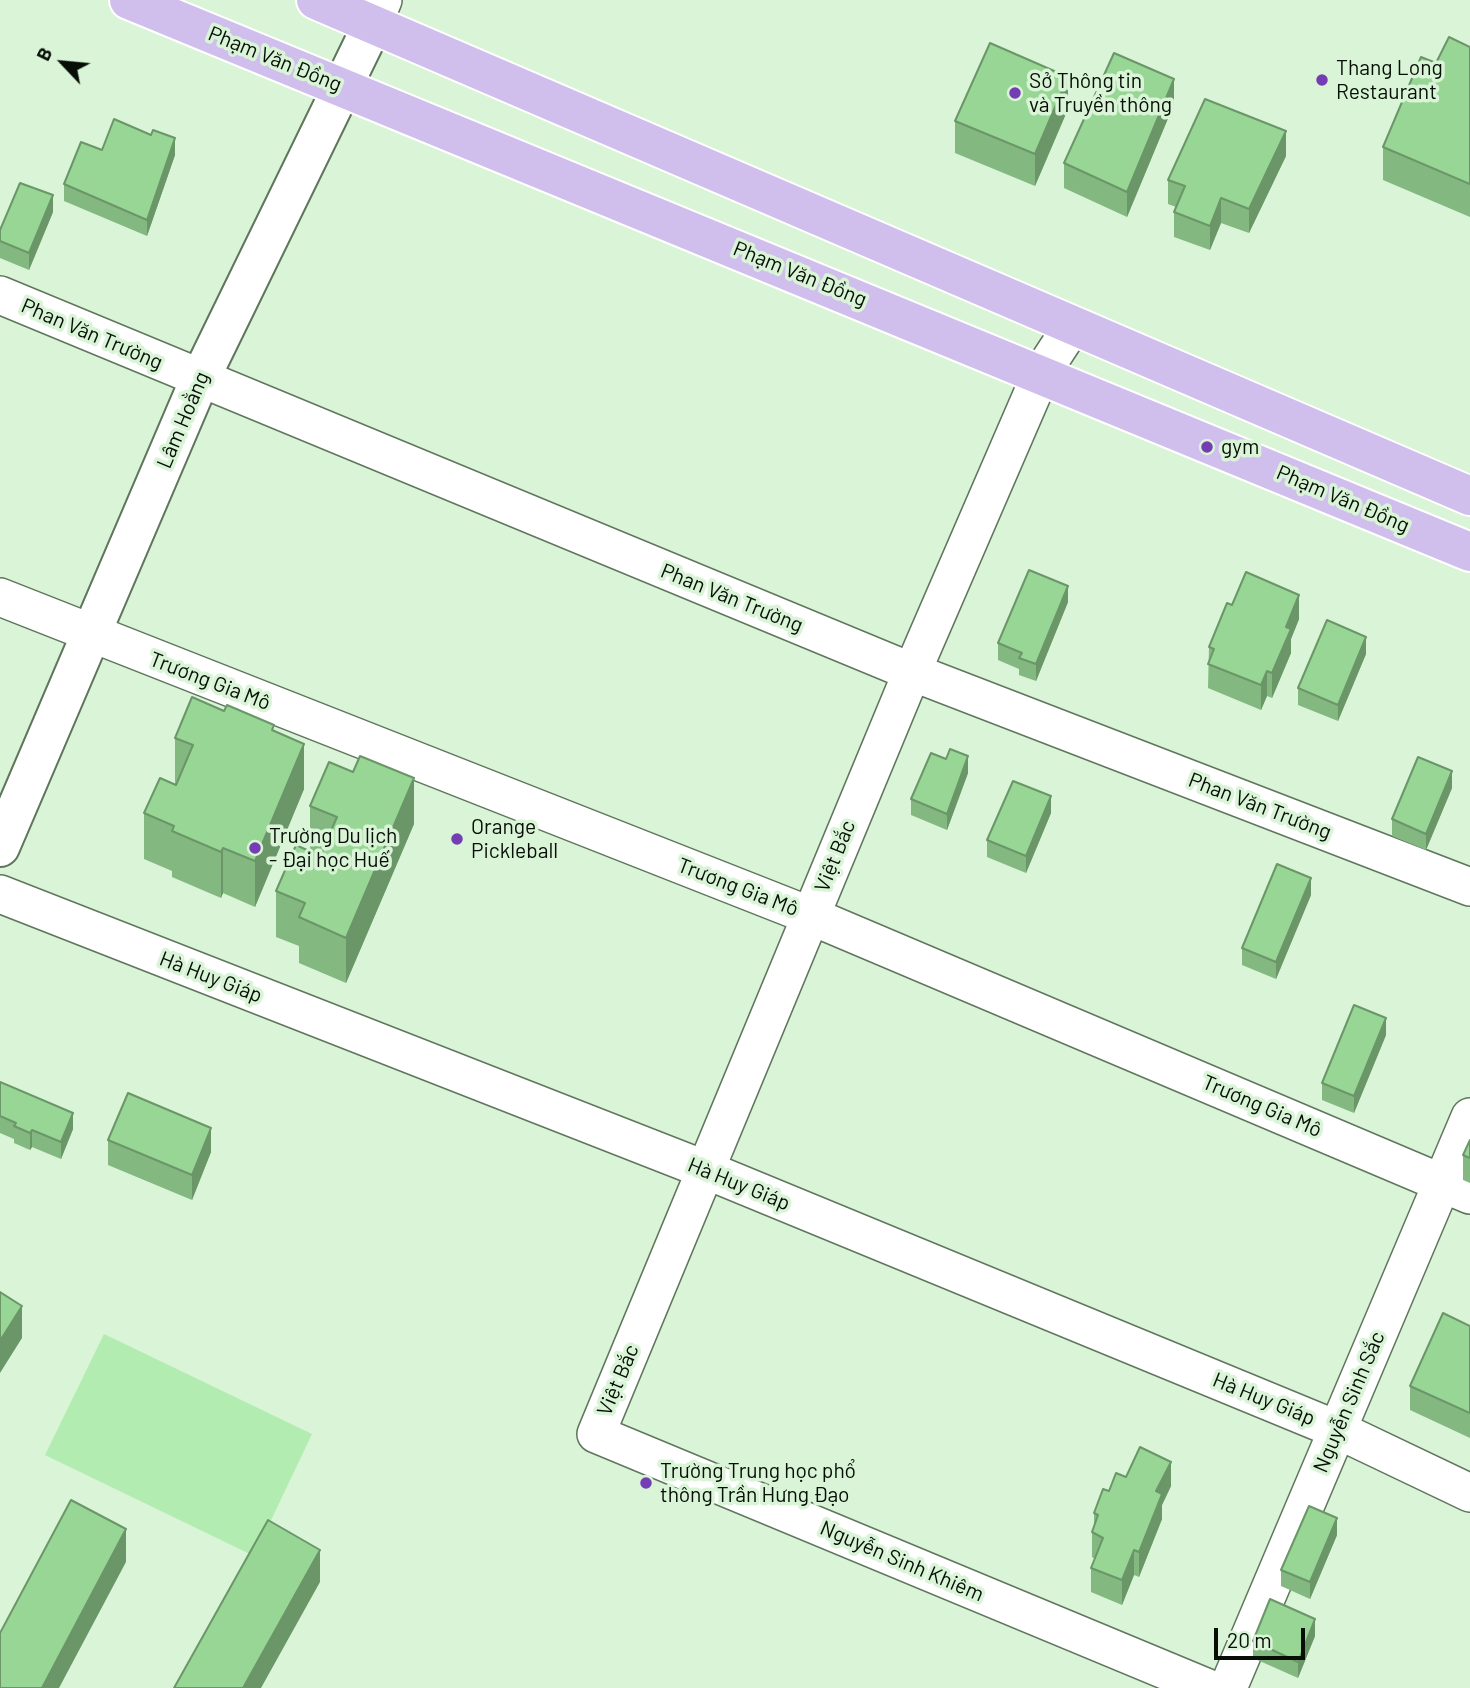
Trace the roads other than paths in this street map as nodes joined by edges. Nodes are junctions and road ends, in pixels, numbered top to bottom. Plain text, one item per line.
1 (129, 0) edge
2 (316, 0) edge
3 (378, 12) edge
4 (345, 87) junction
5 (0, 295) edge
6 (1073, 325) junction
7 (1041, 374) junction
8 (200, 379) junction
9 (1470, 496) edge
10 (1470, 552) edge
11 (0, 597) edge
12 (93, 635) junction
13 (912, 672) junction
14 (0, 847) edge
15 (1470, 887) edge
16 (0, 894) edge
17 (811, 916) junction
18 (1470, 1117) edge
19 (706, 1170) junction
20 (1456, 1189) edge
21 (1338, 1430) junction
22 (596, 1434) joint
23 (1470, 1493) edge
24 (1208, 1688) edge
25 (1228, 1688) edge

1 - 4 main road, Phạm Văn Đồng
2 - 3 main road
3 - 4 street, Lâm Hoằng
3 - 6 main road
4 - 7 main road, Phạm Văn Đồng
4 - 8 street, Lâm Hoằng
5 - 8 street, Phan Văn Trường
6 - 7 street, Việt Bắc
6 - 9 main road
7 - 10 main road, Phạm Văn Đồng
7 - 13 street, Việt Bắc
8 - 12 street, Lâm Hoằng
8 - 13 street, Phan Văn Trường
11 - 12 street, Trương Gia Mô
12 - 14 street, Lâm Hoằng
12 - 17 street, Trương Gia Mô
13 - 15 street, Phan Văn Trường
13 - 17 street, Việt Bắc
16 - 19 street, Hà Huy Giáp
17 - 19 street, Việt Bắc
17 - 20 street, Trương Gia Mô
18 - 20 street, Nguyễn Sinh Sắc
19 - 21 street, Hà Huy Giáp
19 - 22 street, Việt Bắc
20 - 21 street, Nguyễn Sinh Sắc
21 - 23 street, Hà Huy Giáp
21 - 25 street, Nguyễn Sinh Sắc
22 - 24 street, Nguyễn Sinh Khiêm

